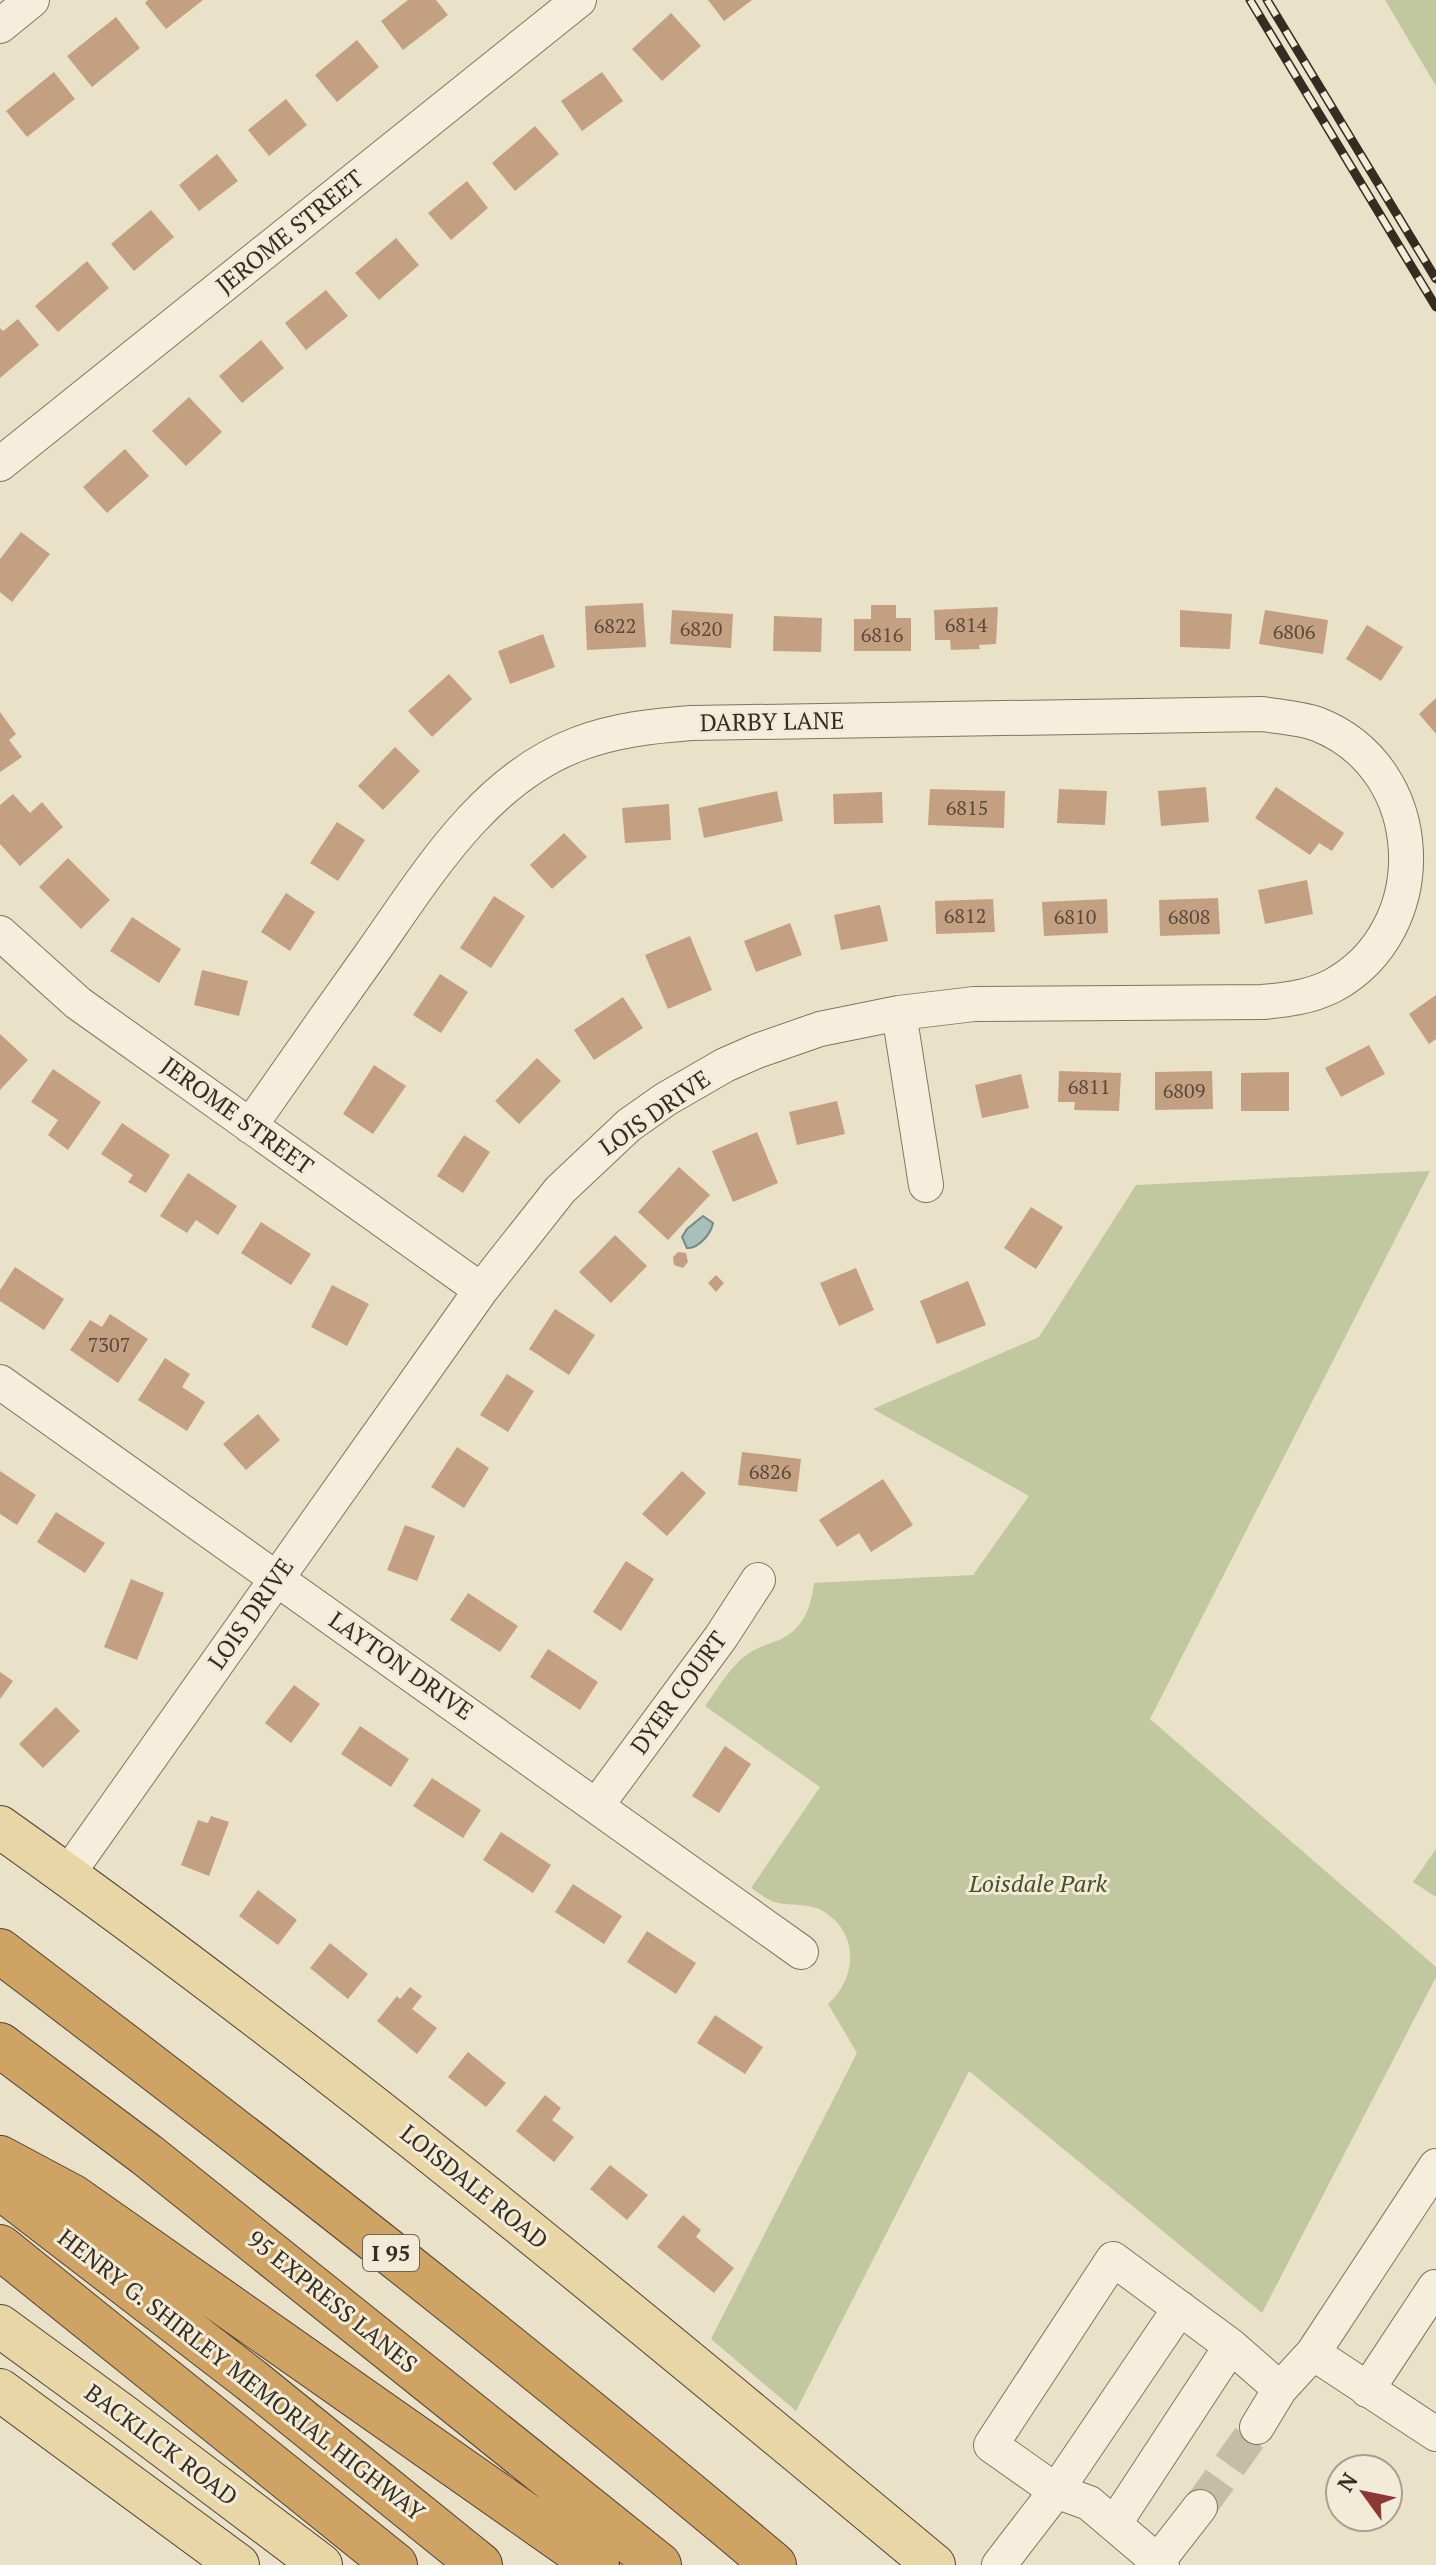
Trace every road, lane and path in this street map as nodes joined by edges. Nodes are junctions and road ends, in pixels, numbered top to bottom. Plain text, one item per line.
1 (32, 0) edge
2 (579, 0) edge
3 (0, 26) edge
4 (0, 464) edge
5 (1410, 847) joint
6 (0, 933) edge
7 (899, 1013) junction
8 (250, 1126) junction
9 (926, 1185) dead end
10 (481, 1290) junction
11 (0, 1382) edge
12 (277, 1578) junction
13 (758, 1580) dead end
14 (597, 1805) junction
15 (0, 1827) edge
16 (67, 1875) junction
17 (0, 1951) edge
18 (801, 1952) dead end
19 (0, 2045) edge
20 (0, 2158) edge
21 (1436, 2166) edge
22 (0, 2187) edge
23 (0, 2247) edge
24 (1435, 2287) edge
25 (1180, 2308) junction
26 (0, 2326) edge
27 (1231, 2346) junction
28 (1313, 2353) junction
29 (1280, 2389) junction
30 (0, 2390) edge
31 (1367, 2390) junction
32 (1257, 2427) tunnel mouth
33 (1436, 2434) edge
34 (1056, 2491) junction
35 (1200, 2507) tunnel mouth
36 (1115, 2523) junction
37 (1160, 2563) edge
38 (238, 2565) edge
39 (321, 2565) edge
40 (395, 2565) edge
41 (480, 2565) edge
42 (597, 2565) edge
43 (659, 2565) edge
44 (774, 2565) edge
45 (934, 2565) edge
46 (999, 2565) edge

1 - 3 street
2 - 4 street, JEROME STREET
5 - 7 street, LOIS DRIVE
5 - 8 street, DARBY LANE
6 - 8 street, JEROME STREET
7 - 9 street
7 - 10 street, LOIS DRIVE
8 - 10 street, JEROME STREET
10 - 12 street, LOIS DRIVE
11 - 12 street, LAYTON DRIVE
12 - 14 street, LAYTON DRIVE
12 - 16 street, LOIS DRIVE
13 - 14 street, DYER COURT
14 - 18 street, LAYTON DRIVE
15 - 16 main road, LOISDALE ROAD
16 - 45 main road, LOISDALE ROAD
17 - 44 highway, I 95
19 - 43 highway, 95 EXPRESS LANES
20 - 42 highway
21 - 28 street
22 - 41 highway, HENRY G. SHIRLEY MEMORIAL HIGHWAY
23 - 40 highway
24 - 31 street
25 - 27 street
25 - 34 street
25 - 34 street
26 - 39 main road, BACKLICK ROAD
27 - 29 street
27 - 36 street
28 - 29 street
28 - 31 street
29 - 32 street
30 - 38 main road, BACKLICK ROAD
31 - 33 street
34 - 36 street
34 - 46 street
35 - 37 street
36 - 37 street

